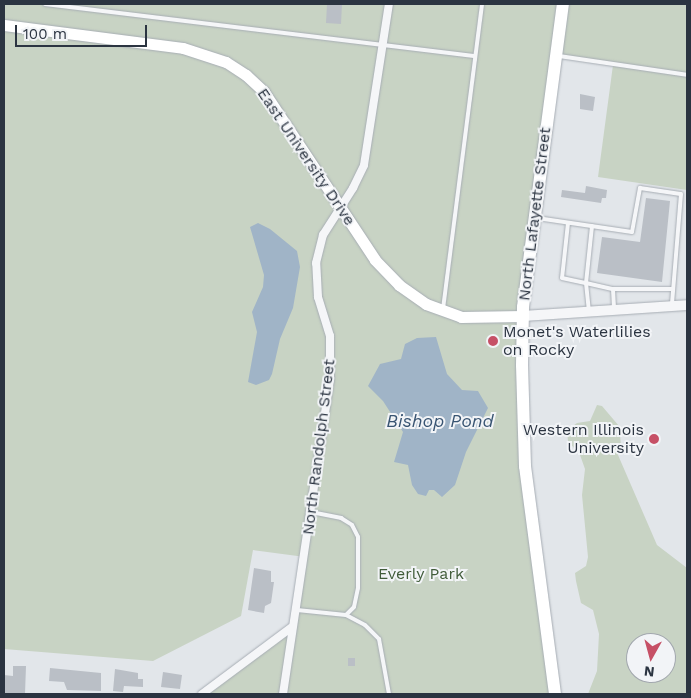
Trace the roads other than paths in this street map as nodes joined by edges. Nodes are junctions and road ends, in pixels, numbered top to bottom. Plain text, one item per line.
1 (45, 4) edge
2 (389, 4) edge
3 (482, 4) edge
4 (564, 4) edge
5 (4, 24) edge
6 (384, 45) junction
7 (474, 56) junction
8 (556, 56) junction
9 (687, 75) edge
10 (340, 207) junction
11 (534, 218) junction
12 (568, 222) junction
13 (592, 226) junction
14 (586, 283) junction
15 (613, 289) junction
16 (672, 289) junction
17 (687, 305) edge
18 (672, 306) junction
19 (614, 310) junction
20 (442, 312) junction
21 (589, 312) junction
22 (523, 316) junction
23 (312, 512) junction
24 (297, 610) junction
25 (346, 615) junction
26 (292, 627) junction
27 (202, 694) edge
28 (283, 694) edge
29 (389, 694) edge
30 (555, 694) edge

1 - 6 lane
2 - 6 street, North Randolph Street
3 - 7 lane
4 - 8 highway, North Lafayette Street
5 - 10 main road, East University Drive
6 - 7 lane
6 - 10 street, North Randolph Street
7 - 20 lane
8 - 9 lane
8 - 11 highway, North Lafayette Street
10 - 20 main road, East University Drive
10 - 23 street, North Randolph Street
11 - 12 lane
11 - 22 highway, North Lafayette Street
12 - 13 lane
12 - 14 lane
13 - 14 lane
13 - 16 lane
14 - 15 lane
14 - 21 lane
15 - 16 lane
15 - 19 lane
16 - 18 lane
17 - 18 street
18 - 19 street
19 - 21 street
20 - 22 main road, East University Drive
21 - 22 street
22 - 30 highway, North Lafayette Street
23 - 24 street, North Randolph Street
23 - 25 lane
24 - 25 lane
24 - 26 street, North Randolph Street
25 - 29 lane
26 - 27 street
26 - 28 street, North Randolph Street

